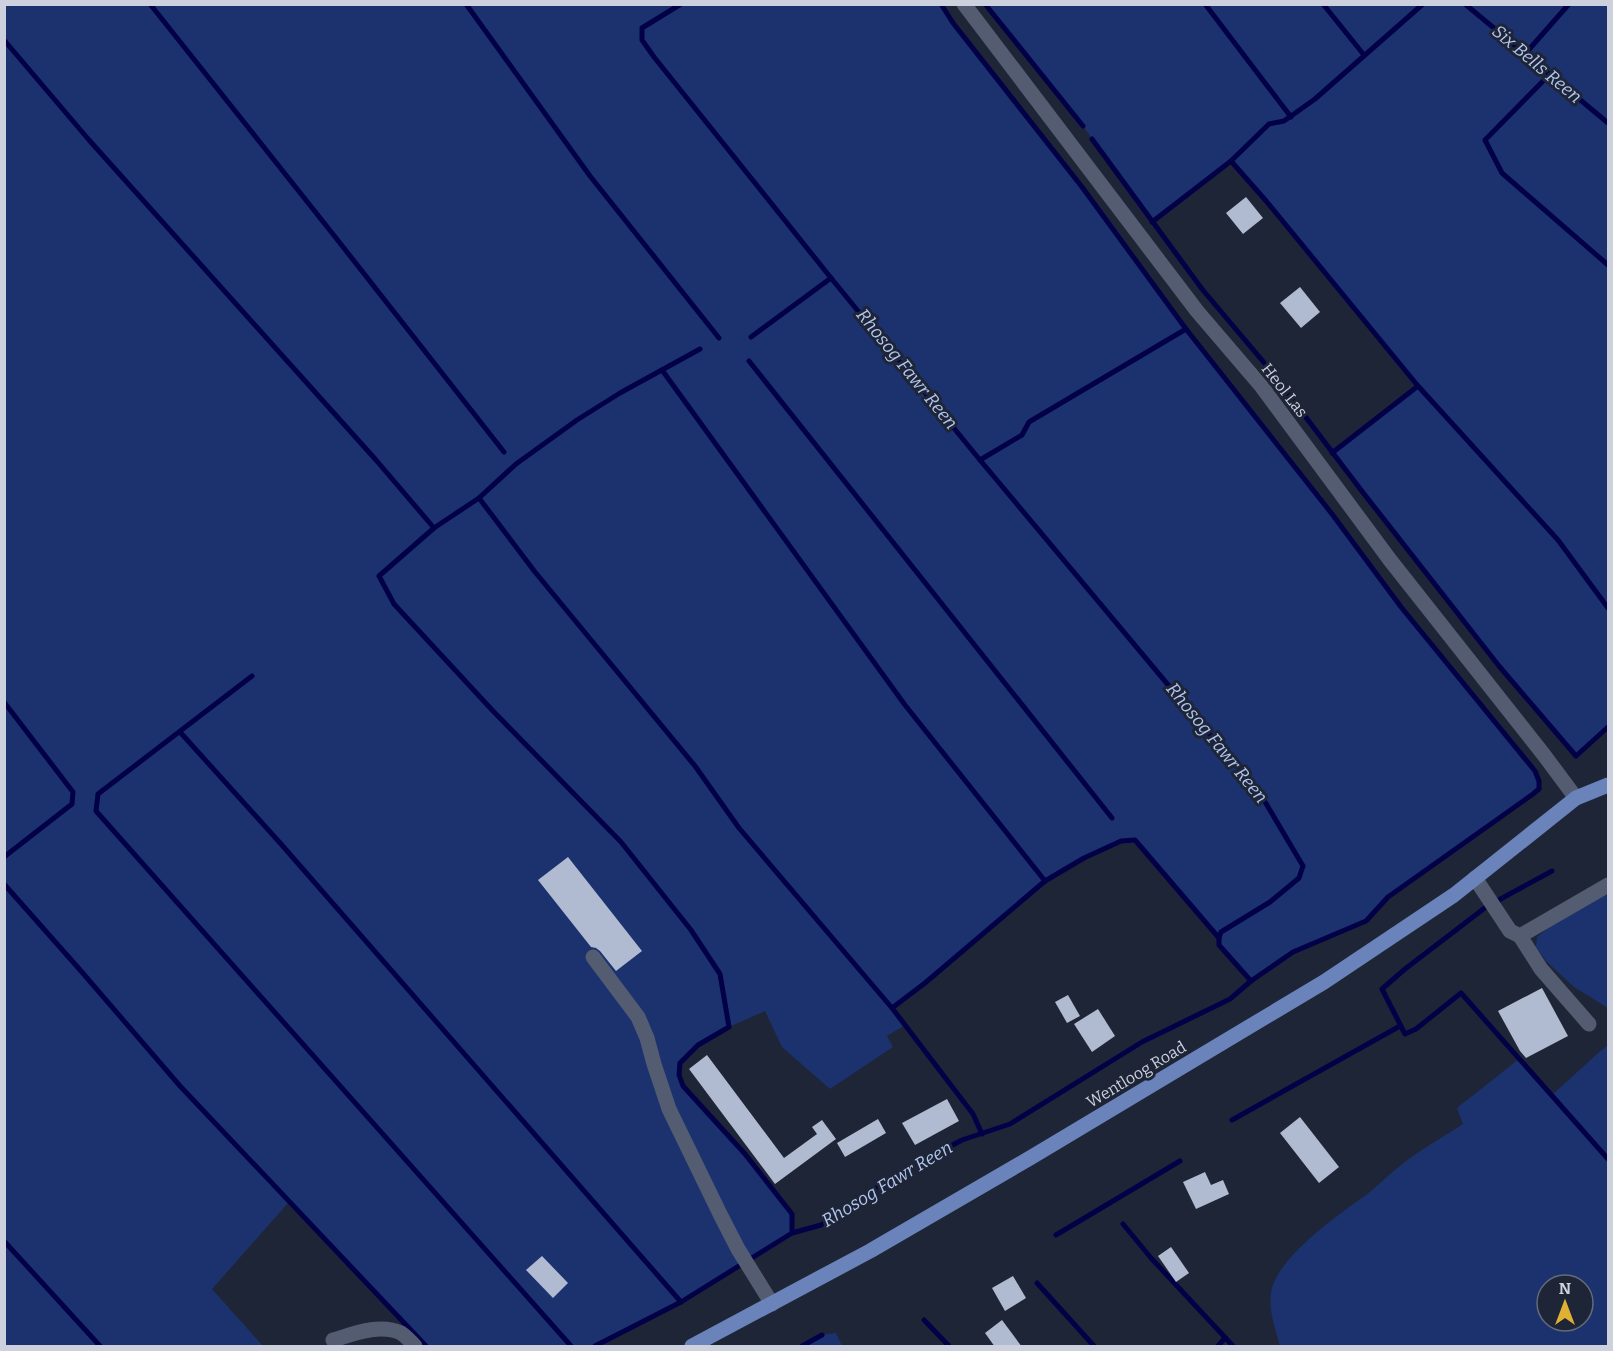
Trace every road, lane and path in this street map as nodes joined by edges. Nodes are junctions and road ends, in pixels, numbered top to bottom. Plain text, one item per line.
1 (964, 4) edge
2 (1608, 785) edge
3 (1576, 798) junction
4 (1475, 878) junction
5 (1608, 885) edge
6 (1520, 936) junction
7 (593, 957) dead end
8 (1589, 1024) dead end
9 (772, 1304) junction
10 (333, 1340) dead end
11 (415, 1347) edge
12 (692, 1347) edge

1 - 3 street, Heol Las
2 - 3 main road, Wentloog Road
3 - 4 main road, Wentloog Road
4 - 6 street
4 - 9 main road, Wentloog Road
5 - 6 street
6 - 8 street
7 - 9 street
9 - 12 main road, Wentloog Road
10 - 11 street

